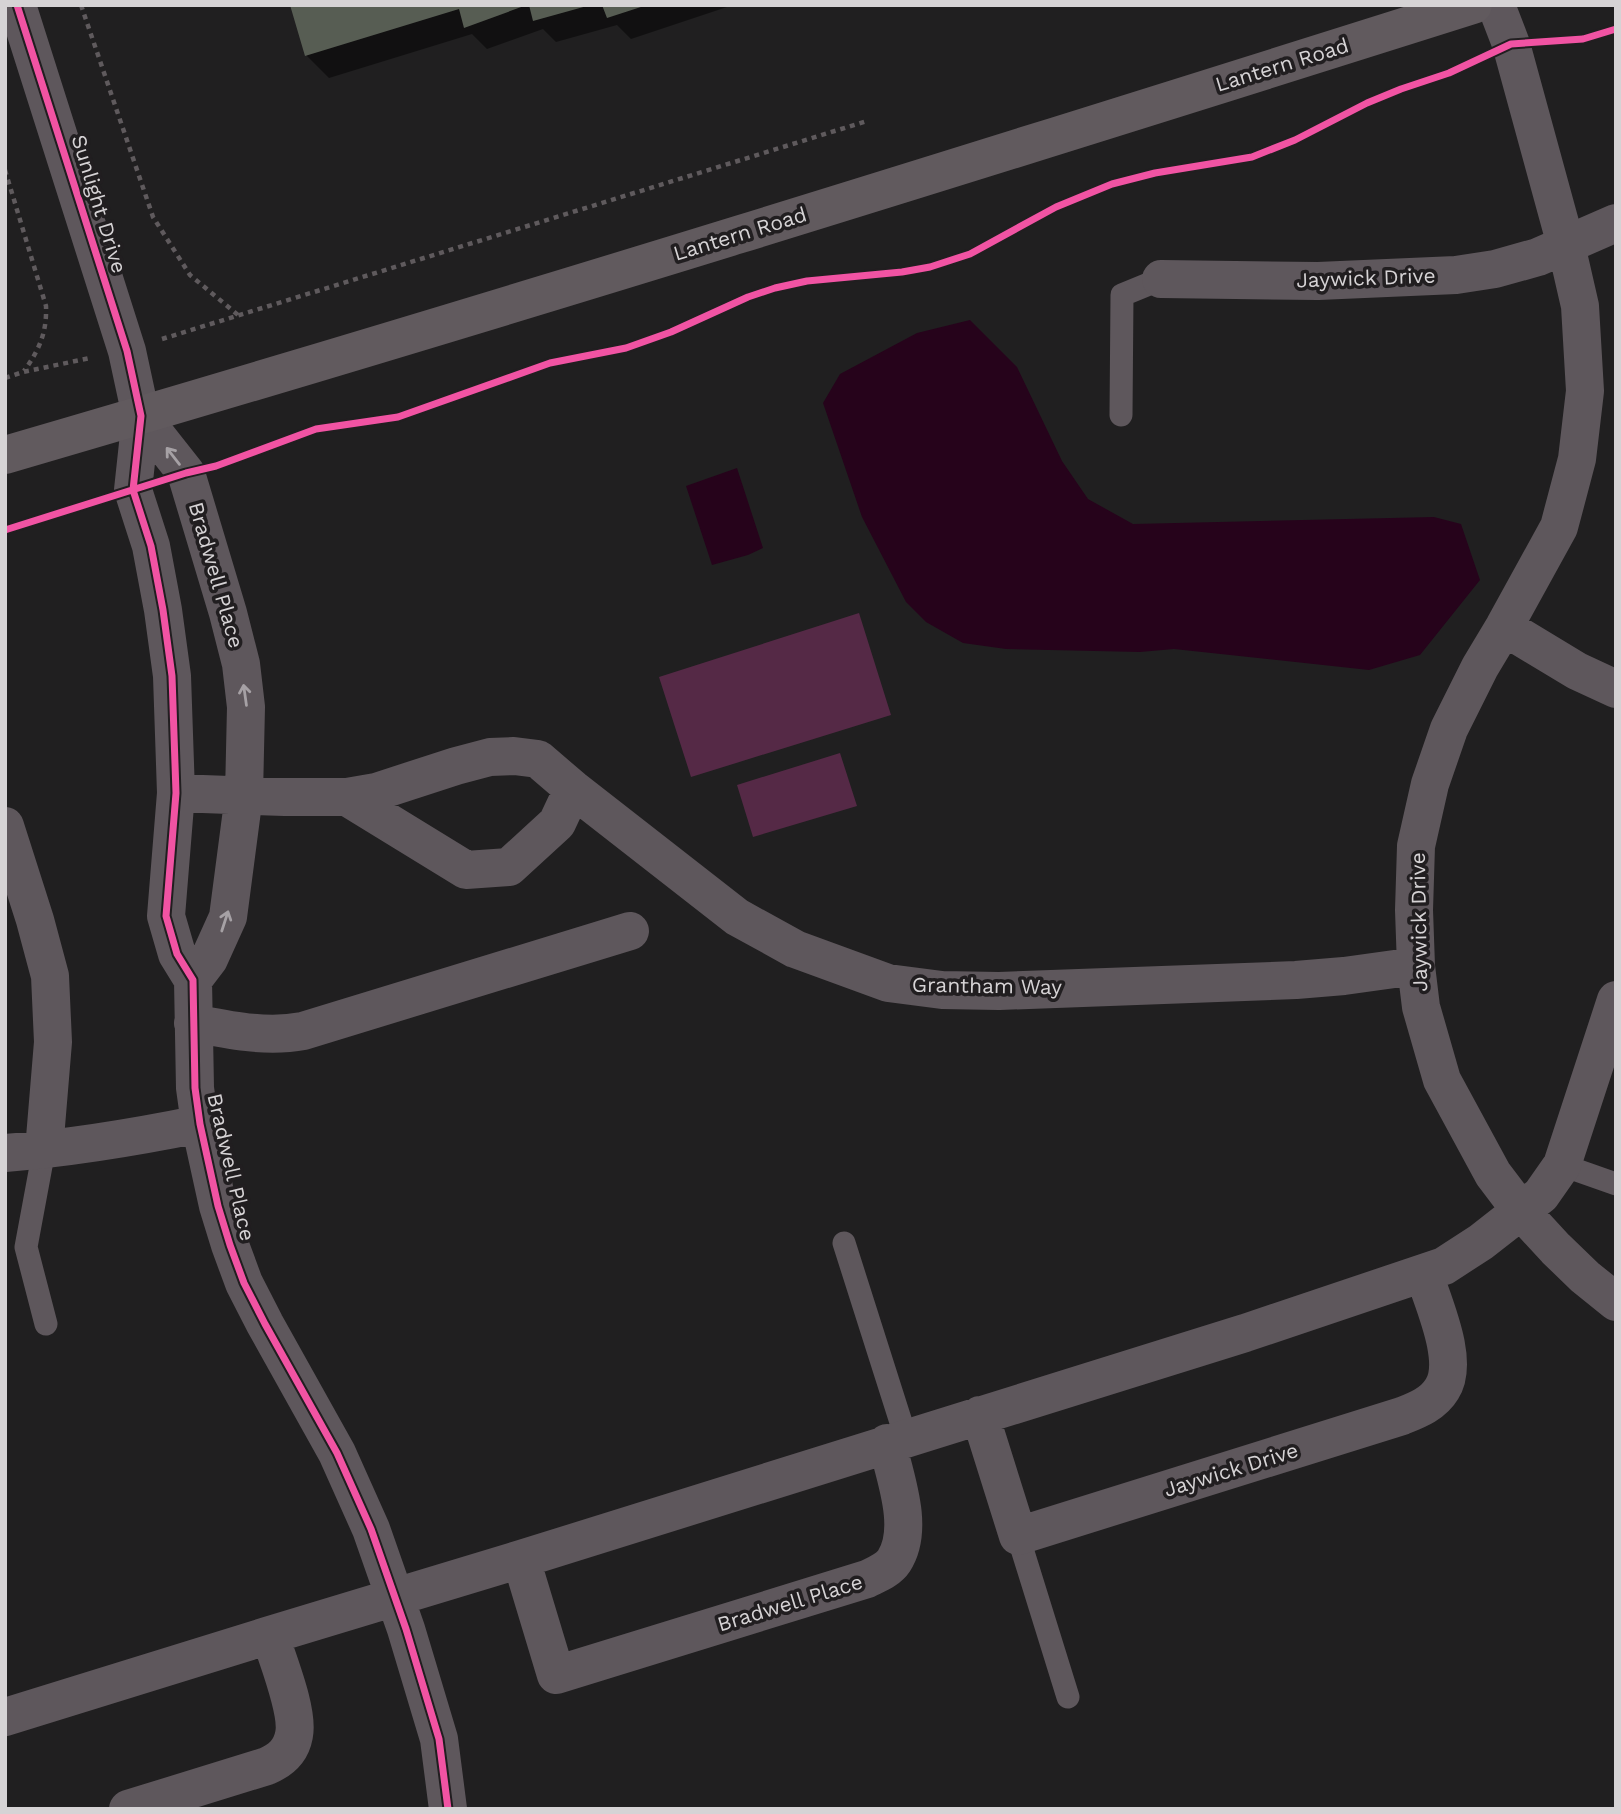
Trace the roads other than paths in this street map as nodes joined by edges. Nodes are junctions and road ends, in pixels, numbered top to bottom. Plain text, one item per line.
1 (17, 5) edge
2 (1473, 5) edge
3 (1496, 5) edge
4 (1616, 223) edge
5 (1566, 245) junction
6 (1161, 279) joint
7 (1121, 415) dead end
8 (141, 416) junction
9 (5, 456) edge
10 (1504, 627) junction
11 (1616, 689) edge
12 (573, 789) junction
13 (176, 793) junction
14 (244, 795) junction
15 (347, 797) junction
16 (5, 826) edge
17 (630, 931) dead end
18 (1416, 966) junction
19 (193, 980) junction
20 (1616, 1000) edge
21 (193, 1023) junction
22 (200, 1124) junction
23 (44, 1150) junction
24 (5, 1153) edge
25 (1562, 1165) junction
26 (1616, 1184) edge
27 (1521, 1211) junction
28 (844, 1243) dead end
29 (1424, 1274) junction
30 (1616, 1302) edge
31 (46, 1324) dead end
32 (980, 1415) junction
33 (897, 1441) junction
34 (1018, 1536) junction
35 (521, 1559) junction
36 (396, 1597) junction
37 (270, 1635) junction
38 (1068, 1697) dead end
39 (5, 1717) edge
40 (128, 1809) edge
41 (448, 1809) edge

1 - 8 street, Sunlight Drive
2 - 8 street, Lantern Road
3 - 5 street, Jaywick Drive
4 - 5 street, Jaywick Drive
5 - 6 street, Jaywick Drive
5 - 10 street, Jaywick Drive
6 - 7 lane
8 - 9 street, Lantern Road
8 - 13 street, Bradwell Place
14 -> 8 street, Bradwell Place
10 - 11 street
10 - 18 street, Jaywick Drive
12 - 15 street, Grantham Way
12 - 15 street
12 - 18 street, Grantham Way
13 - 14 street, Grantham Way
13 - 19 street, Bradwell Place
14 - 15 street, Grantham Way
19 -> 14 street, Bradwell Place
16 - 23 street
17 - 21 street
18 - 27 street, Jaywick Drive
19 - 21 street, Bradwell Place
20 - 25 street
21 - 22 street, Bradwell Place
22 - 23 street, Bradwell Place
22 - 36 street, Bradwell Place
23 - 24 street, Bradwell Place
23 - 31 lane
25 - 26 lane
25 - 27 street
27 - 29 street
27 - 30 street, Jaywick Drive
28 - 33 lane
29 - 32 street
29 - 34 street, Jaywick Drive
32 - 33 street
32 - 34 street
33 - 35 street
33 - 35 street, Bradwell Place
34 - 38 lane
35 - 36 street
36 - 37 street
36 - 41 street, Bradwell Place
37 - 39 street
37 - 40 street

